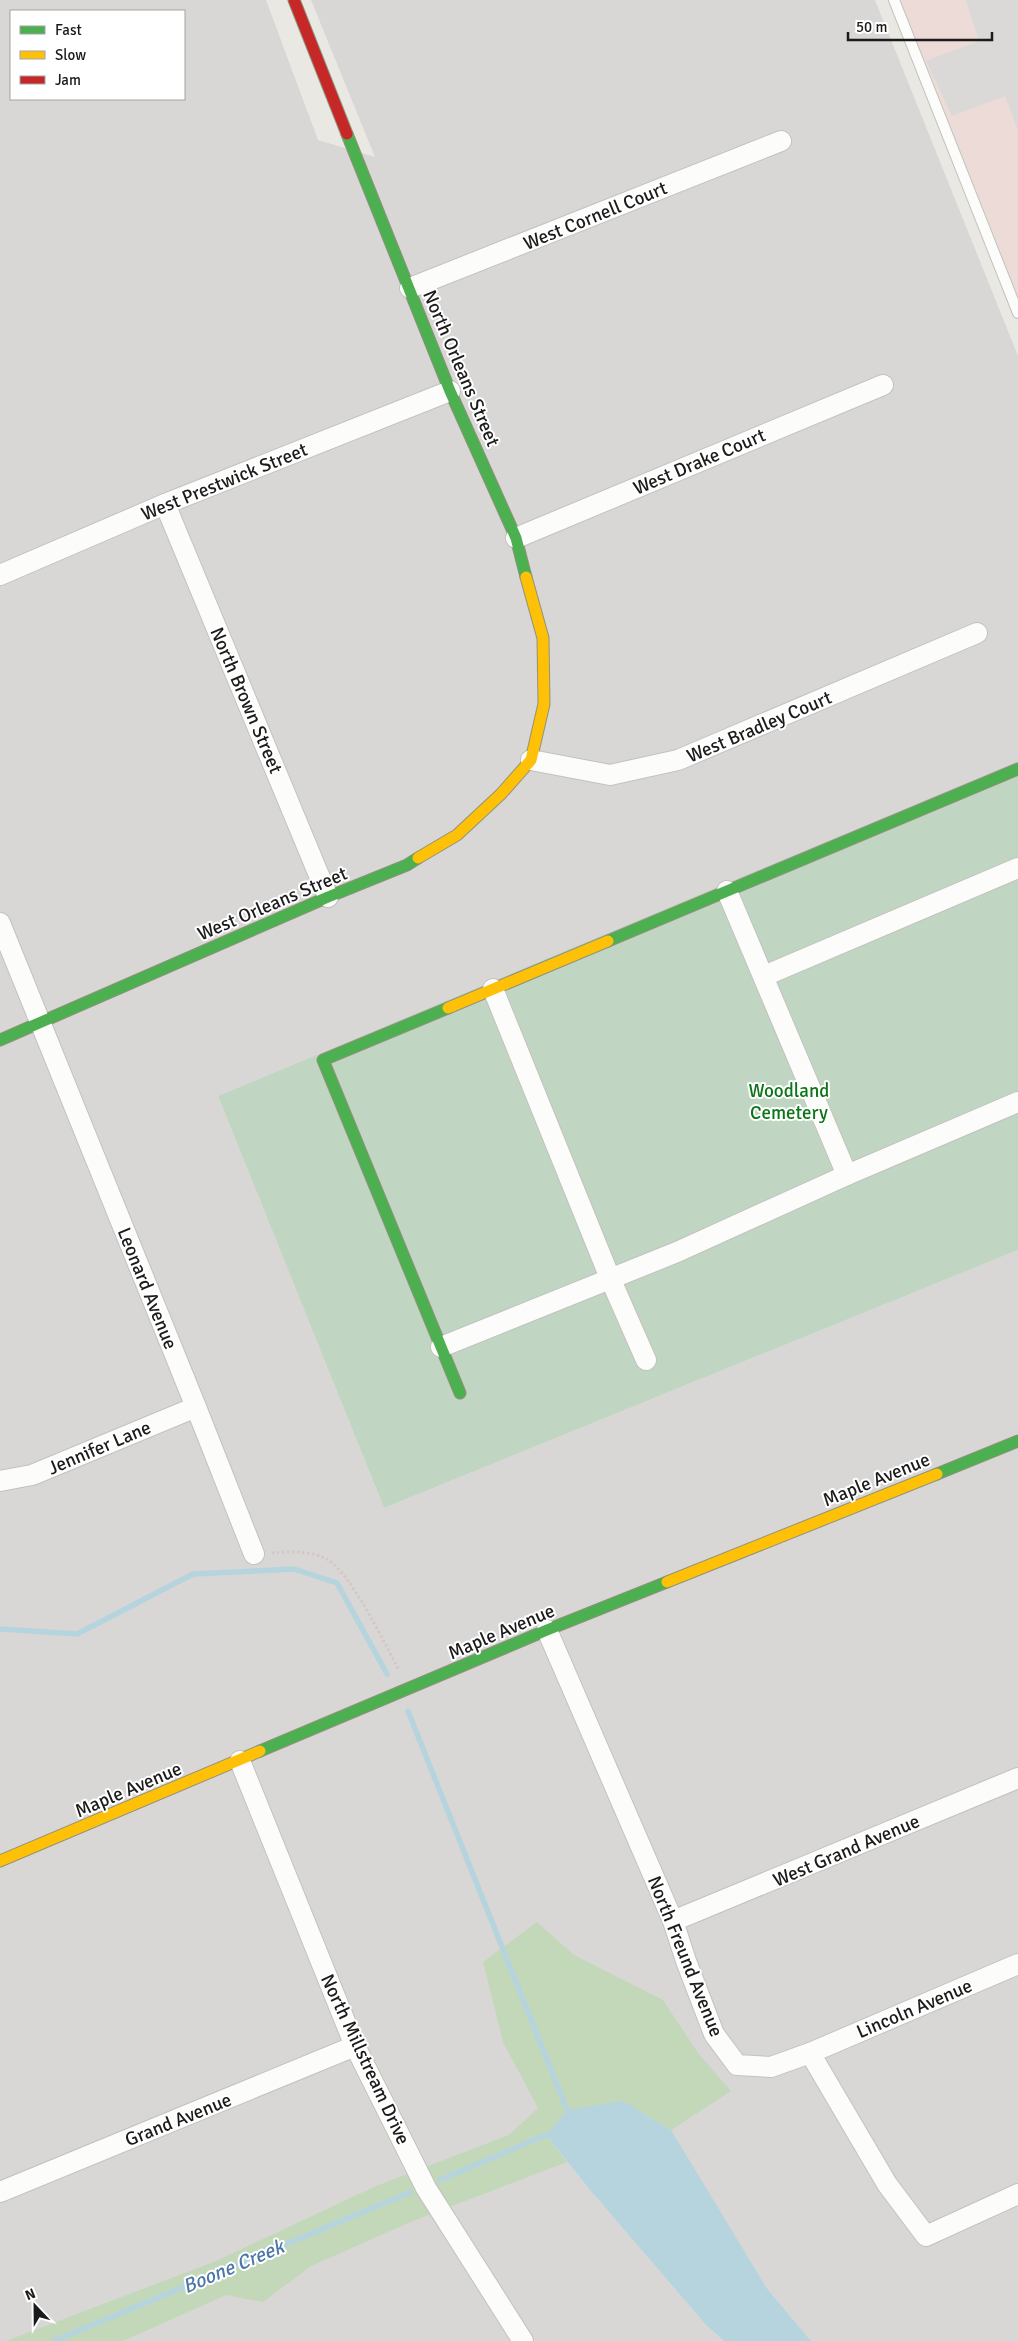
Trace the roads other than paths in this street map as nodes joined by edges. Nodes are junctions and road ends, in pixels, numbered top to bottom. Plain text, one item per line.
1 (294, 0) edge
2 (894, 0) edge
3 (781, 141) dead end
4 (410, 288) junction
5 (1018, 314) edge
6 (883, 385) dead end
7 (450, 391) junction
8 (165, 504) junction
9 (516, 538) junction
10 (0, 575) edge
11 (977, 634) dead end
12 (531, 760) junction
13 (1018, 769) edge
14 (1018, 868) edge
15 (727, 891) junction
16 (328, 897) junction
17 (0, 922) edge
18 (764, 976) junction
19 (493, 989) junction
20 (41, 1022) junction
21 (0, 1040) edge
22 (1018, 1102) edge
23 (847, 1175) junction
24 (610, 1278) junction
25 (441, 1346) junction
26 (646, 1360) dead end
27 (460, 1394) dead end
28 (196, 1407) junction
29 (1018, 1441) edge
30 (0, 1481) edge
31 (254, 1554) road end
32 (548, 1630) junction
33 (240, 1761) junction
34 (1018, 1778) edge
35 (0, 1861) edge
36 (673, 1921) junction
37 (1018, 1964) edge
38 (355, 2046) junction
39 (810, 2053) junction
40 (0, 2192) edge
41 (1018, 2194) edge
42 (523, 2341) edge

1 - 4 street, North Orleans Street
2 - 5 lane
3 - 4 street, West Cornell Court
4 - 7 street, North Orleans Street
6 - 9 street, West Drake Court
7 - 8 street, West Prestwick Street
7 - 9 street, North Orleans Street
8 - 10 street, West Prestwick Street
8 - 16 street, North Brown Street
9 - 12 street, North Orleans Street
11 - 12 street, West Bradley Court
12 - 16 street, West Orleans Street
13 - 15 street
14 - 18 street
15 - 18 street
15 - 19 street
16 - 20 street, West Orleans Street
17 - 20 street, Leonard Avenue
18 - 23 street
19 - 24 street
19 - 25 street
20 - 21 street, West Orleans Street
20 - 28 street, Leonard Avenue
22 - 23 street
23 - 24 street
24 - 25 street
24 - 26 street
25 - 27 street
28 - 30 street, Jennifer Lane
28 - 31 street, Leonard Avenue
29 - 32 street, Maple Avenue
32 - 33 street, Maple Avenue
32 - 36 street, North Freund Avenue
33 - 35 street, Maple Avenue
33 - 38 street, North Millstream Drive
34 - 36 street, West Grand Avenue
36 - 39 street, North Freund Avenue
37 - 39 street, Lincoln Avenue
38 - 40 street, Grand Avenue
38 - 42 street, North Millstream Drive
39 - 41 street

